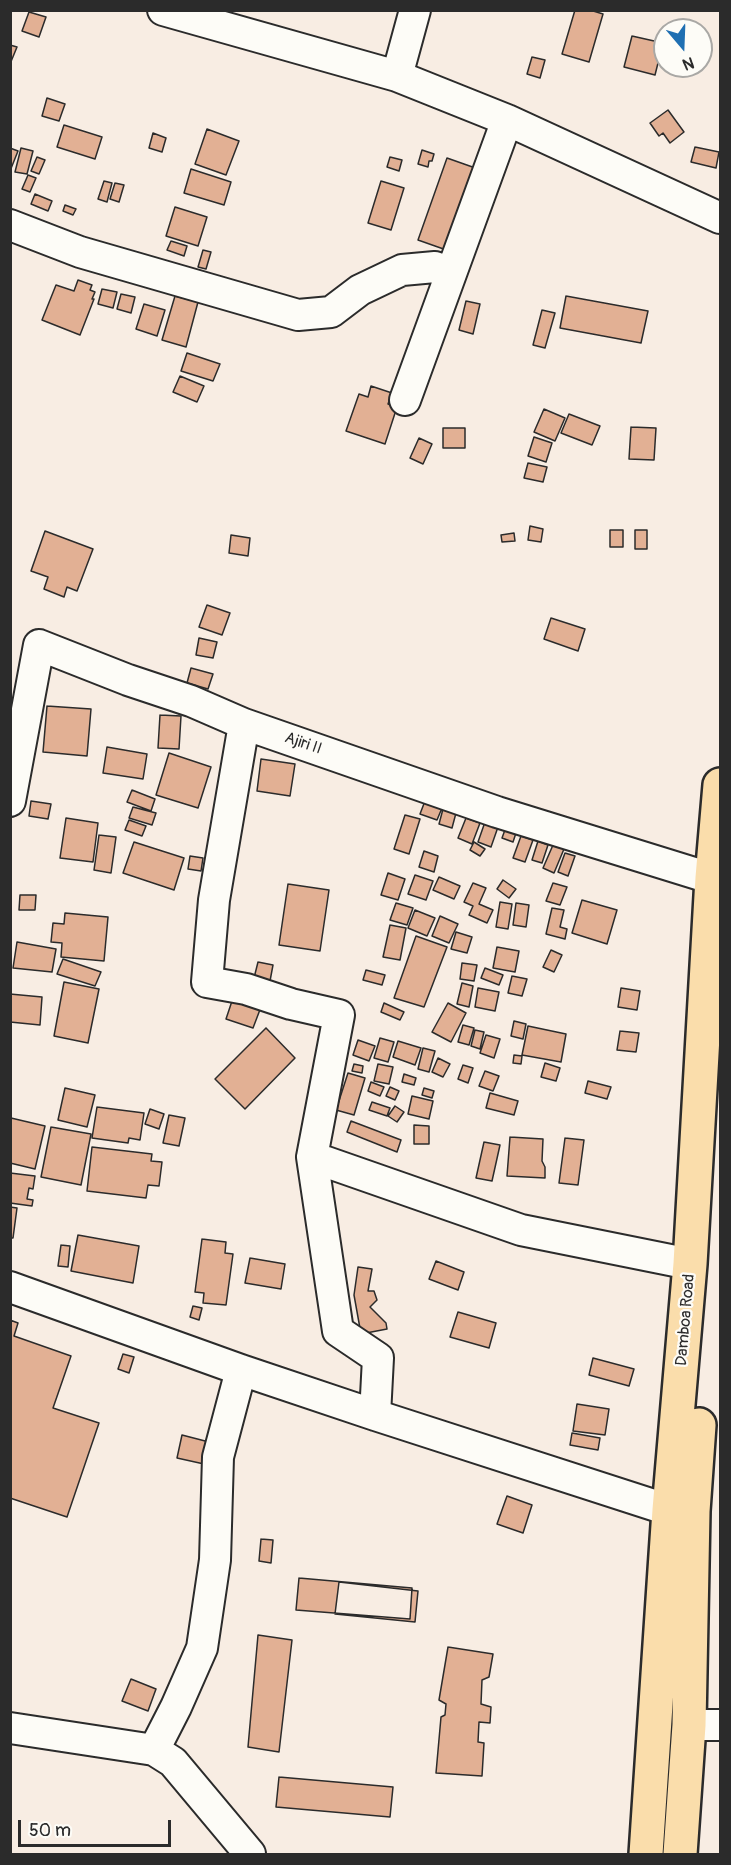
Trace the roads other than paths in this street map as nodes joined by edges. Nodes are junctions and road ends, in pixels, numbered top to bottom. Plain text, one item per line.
1 (164, 10) edge
2 (415, 10) edge
3 (397, 76) junction
4 (507, 120) junction
5 (720, 218) edge
6 (10, 225) edge
7 (451, 273) junction
8 (405, 400) dead end
9 (244, 724) junction
10 (720, 785) edge
11 (10, 801) edge
12 (716, 880) edge
13 (715, 936) edge
14 (720, 1081) edge
15 (312, 1157) junction
16 (690, 1264) junction
17 (10, 1287) edge
18 (241, 1370) junction
19 (375, 1415) junction
20 (681, 1510) junction
21 (705, 1725) edge
22 (10, 1728) edge
23 (154, 1750) junction
24 (250, 1854) edge
25 (646, 1854) edge
26 (680, 1854) edge

1 - 3 street
2 - 3 street
3 - 4 street
4 - 5 street
4 - 7 street
6 - 7 street
7 - 8 street
9 - 11 street, Ajiri II
9 - 12 street, Ajiri II
9 - 15 street
10 - 12 main road, Damboa Road
12 - 13 main road, Damboa Road
13 - 16 main road, Damboa Road
14 - 20 main road, Damboa Road
15 - 16 street
15 - 19 street
16 - 20 main road, Damboa Road
17 - 18 street
18 - 19 street
18 - 23 street
19 - 20 street
20 - 21 main road, Damboa Road
20 - 25 main road, Damboa Road
21 - 26 main road, Damboa Road
22 - 23 street
23 - 24 street

